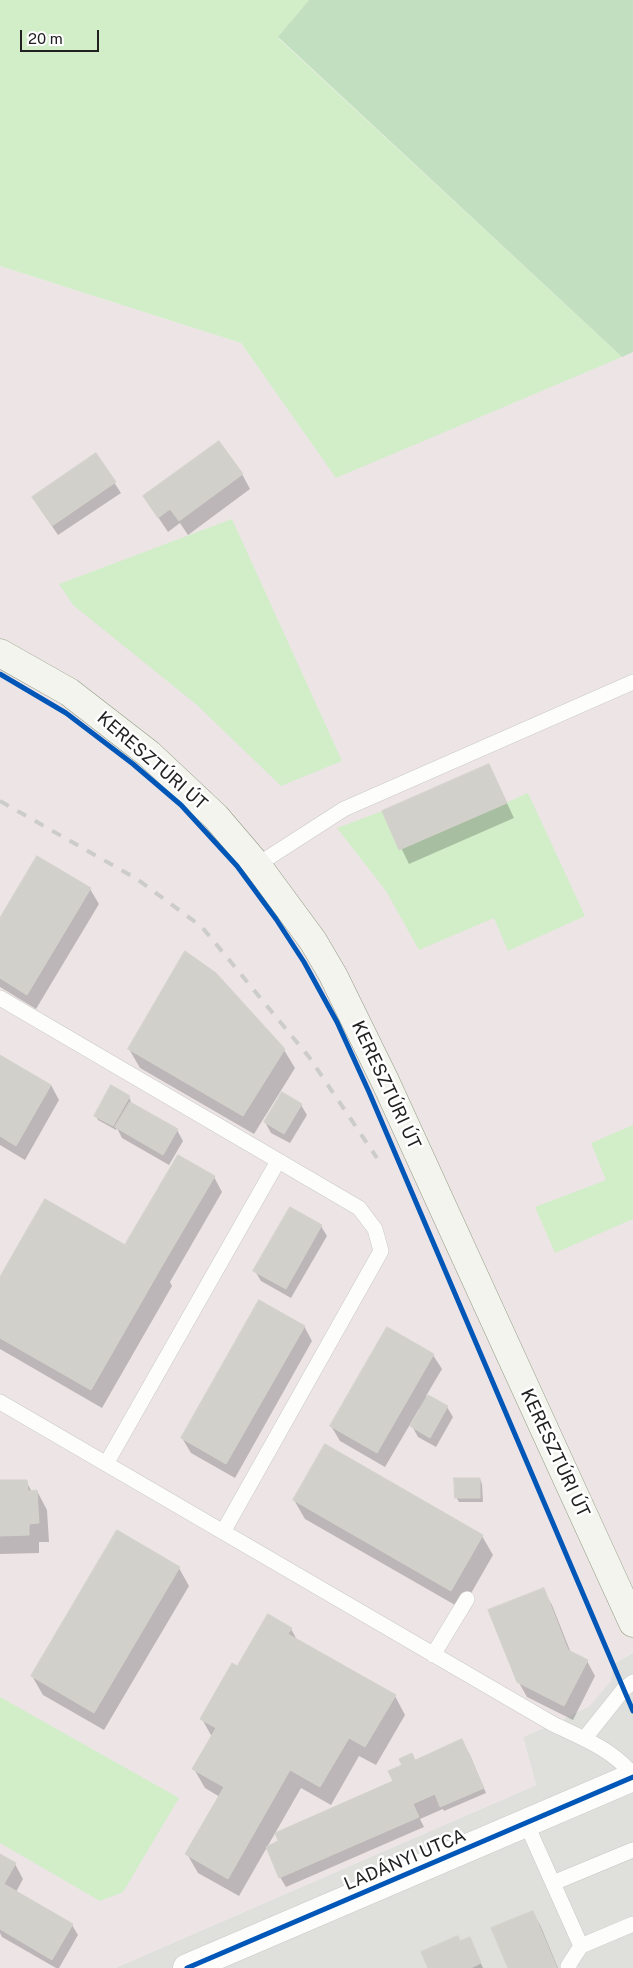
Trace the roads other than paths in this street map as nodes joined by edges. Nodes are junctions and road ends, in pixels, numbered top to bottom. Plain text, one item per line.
1 (0, 652) edge
2 (633, 682) edge
3 (256, 865) junction
4 (0, 998) edge
5 (278, 1161) junction
6 (0, 1402) edge
7 (106, 1464) junction
8 (223, 1532) junction
9 (467, 1600) dead end
10 (633, 1623) edge
11 (433, 1654) junction
12 (633, 1682) edge
13 (584, 1739) junction
14 (633, 1776) edge
15 (526, 1823) junction
16 (633, 1850) edge
17 (553, 1882) junction
18 (633, 1924) edge
19 (581, 1946) junction
20 (187, 1968) edge
21 (569, 1968) edge

1 - 3 main road, KERESZTÚRI ÚT
2 - 3 lane
3 - 10 main road, KERESZTÚRI ÚT
4 - 5 lane
5 - 7 lane
5 - 8 lane
6 - 7 lane
7 - 8 lane
8 - 11 lane
9 - 11 lane
11 - 13 lane
12 - 13 lane
13 - 14 lane
14 - 15 street, LADÁNYI UTCA
15 - 17 lane
15 - 20 street, LADÁNYI UTCA
16 - 17 lane
17 - 19 lane
18 - 19 lane
19 - 21 lane

